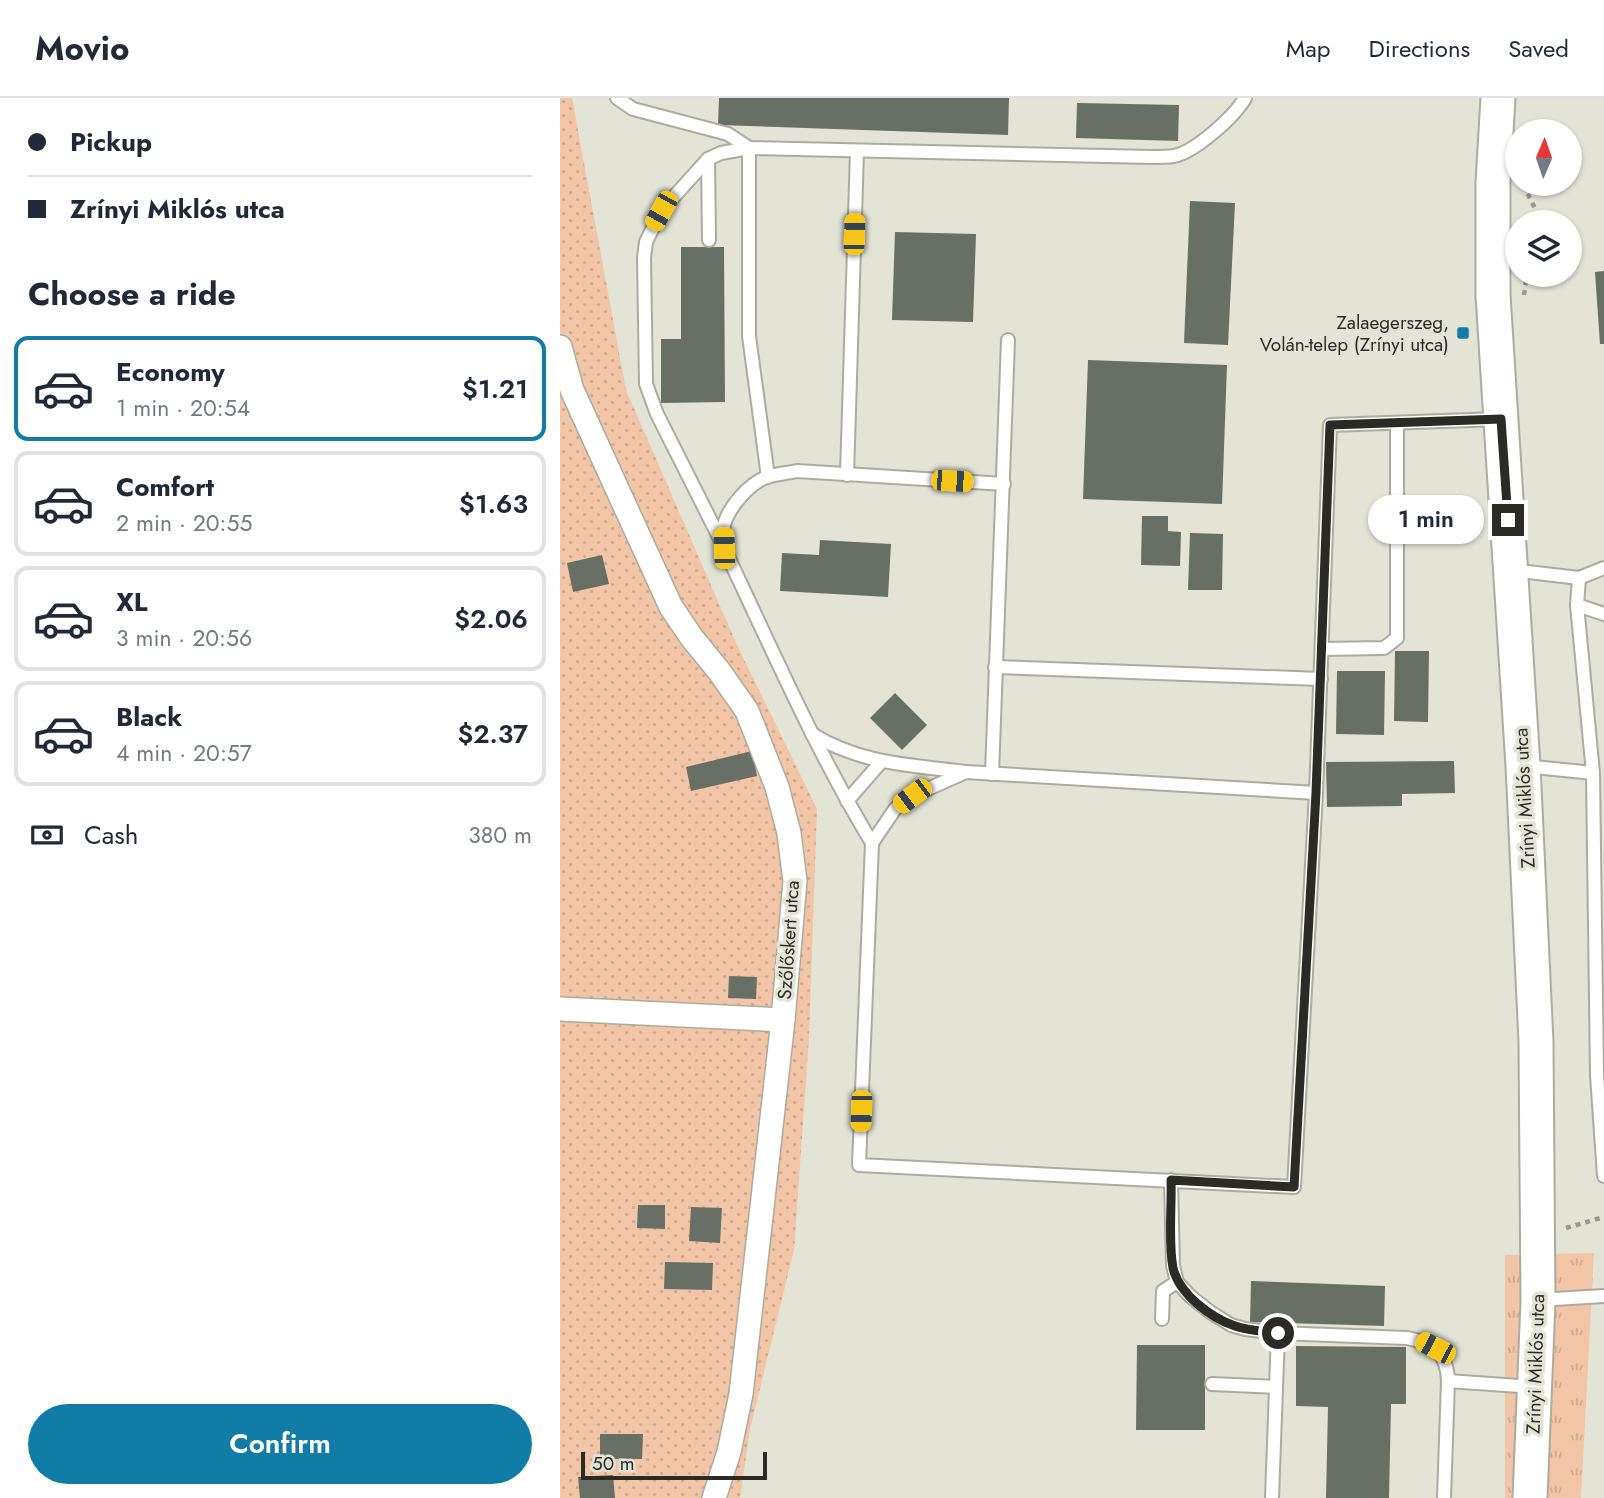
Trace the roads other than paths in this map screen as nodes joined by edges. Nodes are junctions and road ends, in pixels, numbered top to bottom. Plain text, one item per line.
1 (617, 98) edge
2 (1245, 98) edge
3 (1498, 98) edge
4 (749, 148) junction
5 (857, 152) junction
6 (708, 159) junction
7 (709, 240) dead end
8 (1008, 340) dead end
9 (560, 347) edge
10 (1501, 419) junction
11 (1397, 424) junction
12 (847, 475) junction
13 (768, 477) junction
14 (1004, 484) junction
15 (724, 548) junction
16 (1604, 568) edge
17 (1511, 570) junction
18 (1579, 578) junction
19 (1577, 605) junction
20 (1604, 614) edge
21 (1322, 649) junction
22 (995, 667) junction
23 (1321, 679) junction
24 (812, 734) junction
25 (881, 762) junction
26 (1523, 766) junction
27 (966, 772) junction
28 (1593, 773) junction
29 (992, 774) junction
30 (1316, 793) junction
31 (847, 802) junction
32 (872, 843) junction
33 (560, 1009) edge
34 (783, 1020) junction
35 (1601, 1075) edge
36 (1604, 1176) edge
37 (1171, 1180) junction
38 (1177, 1282) junction
39 (1604, 1296) edge
40 (1538, 1300) junction
41 (1162, 1319) dead end
42 (1278, 1333) junction
43 (1448, 1381) junction
44 (1212, 1384) dead end
45 (1276, 1387) junction
46 (1535, 1387) junction
47 (714, 1498) edge
48 (1272, 1498) edge
49 (1444, 1498) edge
50 (1530, 1498) edge

1 - 4 lane
2 - 5 lane
3 - 10 main road, Zrínyi Miklós utca
4 - 5 lane
4 - 6 lane
4 - 13 lane
5 - 12 lane
6 - 7 lane
6 - 15 lane
8 - 14 lane
9 - 34 street, Szőlőskert utca
10 - 11 lane
10 - 17 main road, Zrínyi Miklós utca
11 - 21 lane
11 - 21 lane
12 - 13 lane
12 - 14 lane
13 - 15 lane
14 - 22 lane
15 - 24 lane
16 - 18 lane
17 - 18 lane
17 - 26 main road, Zrínyi Miklós utca
18 - 19 lane
19 - 20 lane
19 - 28 lane
21 - 23 lane
22 - 23 lane
22 - 29 lane
23 - 30 lane
24 - 25 lane
24 - 31 lane
25 - 27 lane
25 - 31 lane
26 - 28 lane
26 - 40 main road, Zrínyi Miklós utca
27 - 29 lane
27 - 32 lane
28 - 35 lane
29 - 30 lane
30 - 37 lane
31 - 32 lane
32 - 37 lane
33 - 34 street
34 - 47 street, Szőlőskert utca
35 - 36 lane
37 - 38 lane
38 - 41 lane
38 - 42 lane
39 - 40 lane
40 - 46 main road, Zrínyi Miklós utca
42 - 43 lane
42 - 45 lane
43 - 46 lane
43 - 49 lane
44 - 45 lane
45 - 48 lane
46 - 50 main road, Zrínyi Miklós utca

